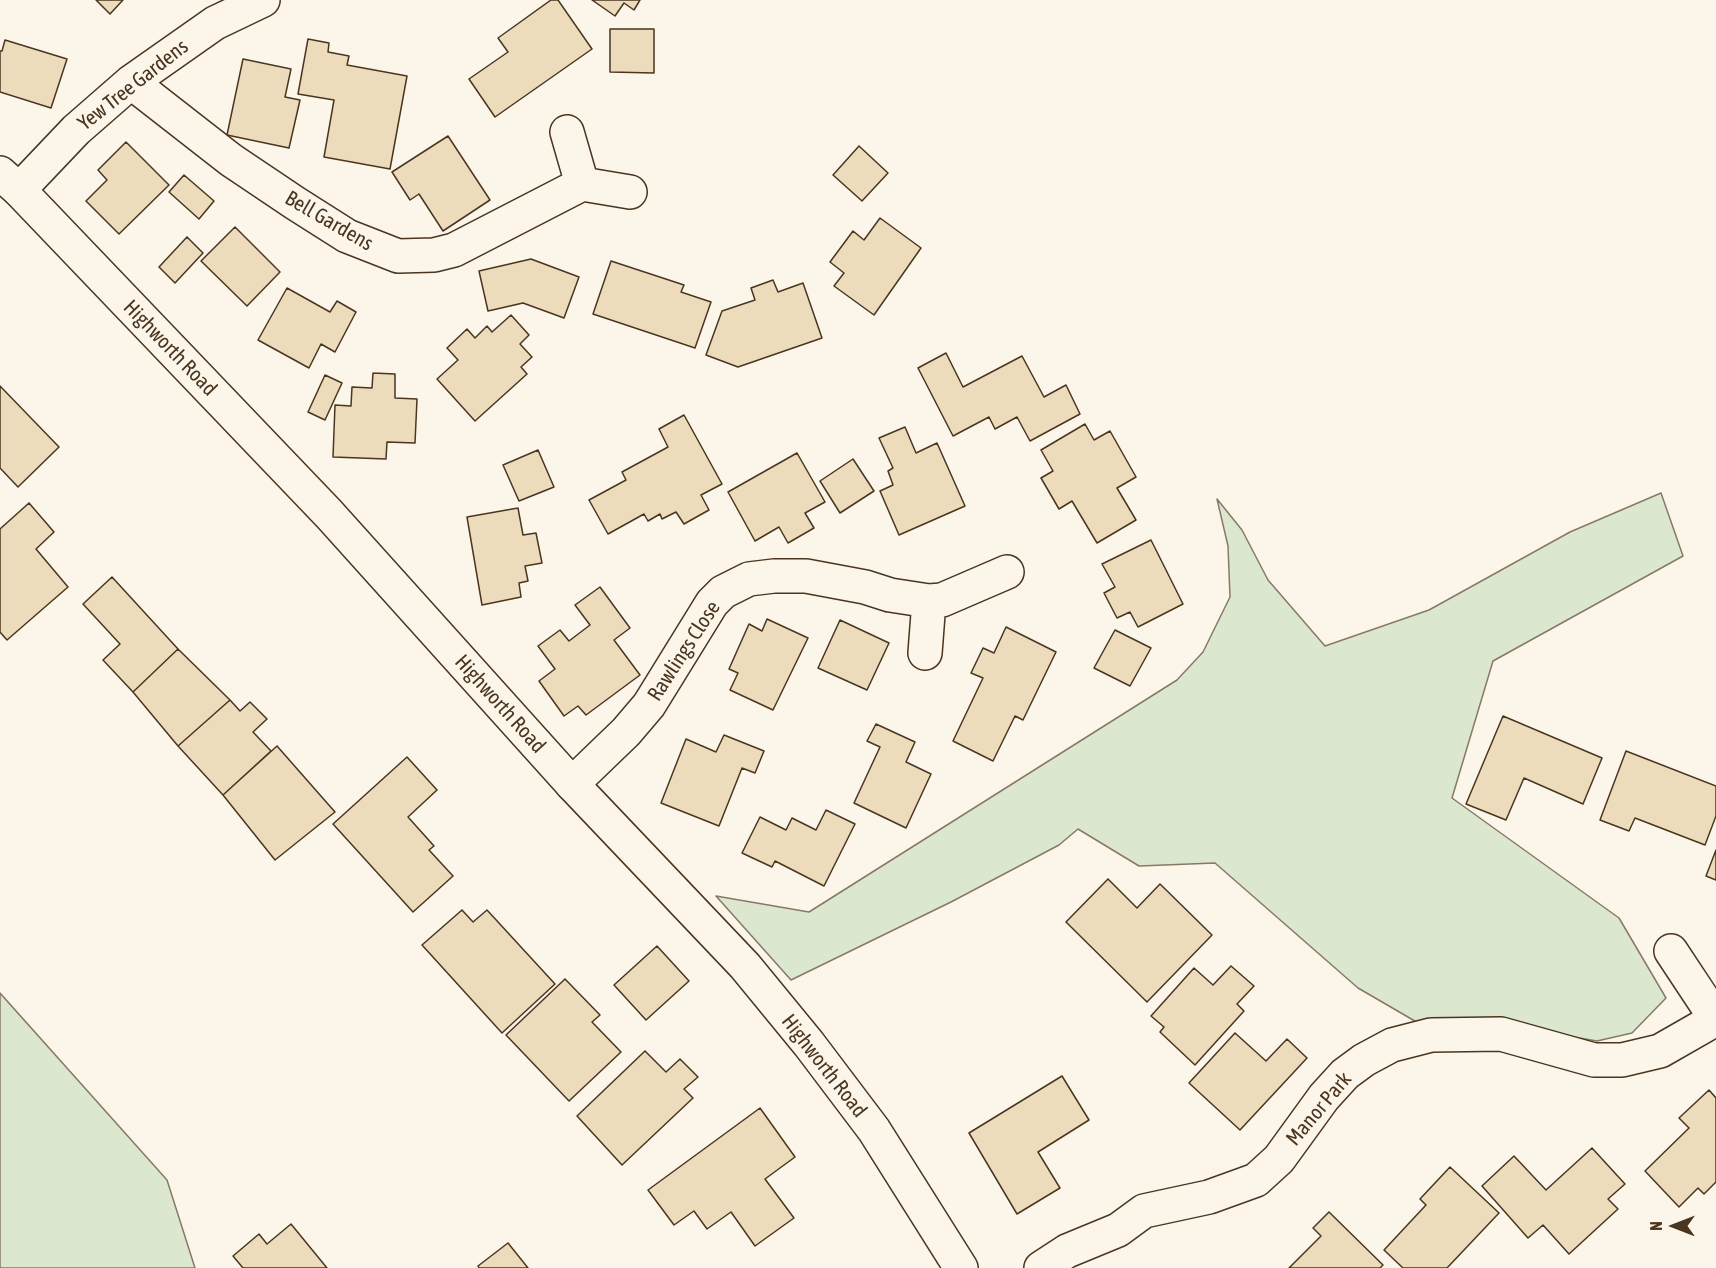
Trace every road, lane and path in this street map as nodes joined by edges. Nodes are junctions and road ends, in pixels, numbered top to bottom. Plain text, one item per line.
1 (263, 0) edge
2 (131, 82) junction
3 (567, 132) dead end
4 (10, 182) edge
5 (582, 184) junction
6 (630, 192) dead end
7 (1007, 572) dead end
8 (929, 601) junction
9 (925, 653) dead end
10 (572, 784) junction
11 (1671, 951) dead end
12 (1716, 1019) edge
13 (961, 1268) edge
14 (1041, 1268) edge

1 - 2 street, Yew Tree Gardens
2 - 4 street, Yew Tree Gardens
2 - 5 street, Bell Gardens
3 - 5 street
4 - 10 street, Highworth Road
5 - 6 street
7 - 8 street, Rawlings Close
8 - 9 street
8 - 10 street, Rawlings Close
10 - 13 street, Highworth Road
11 - 12 street, Manor Park
12 - 14 street, Manor Park

